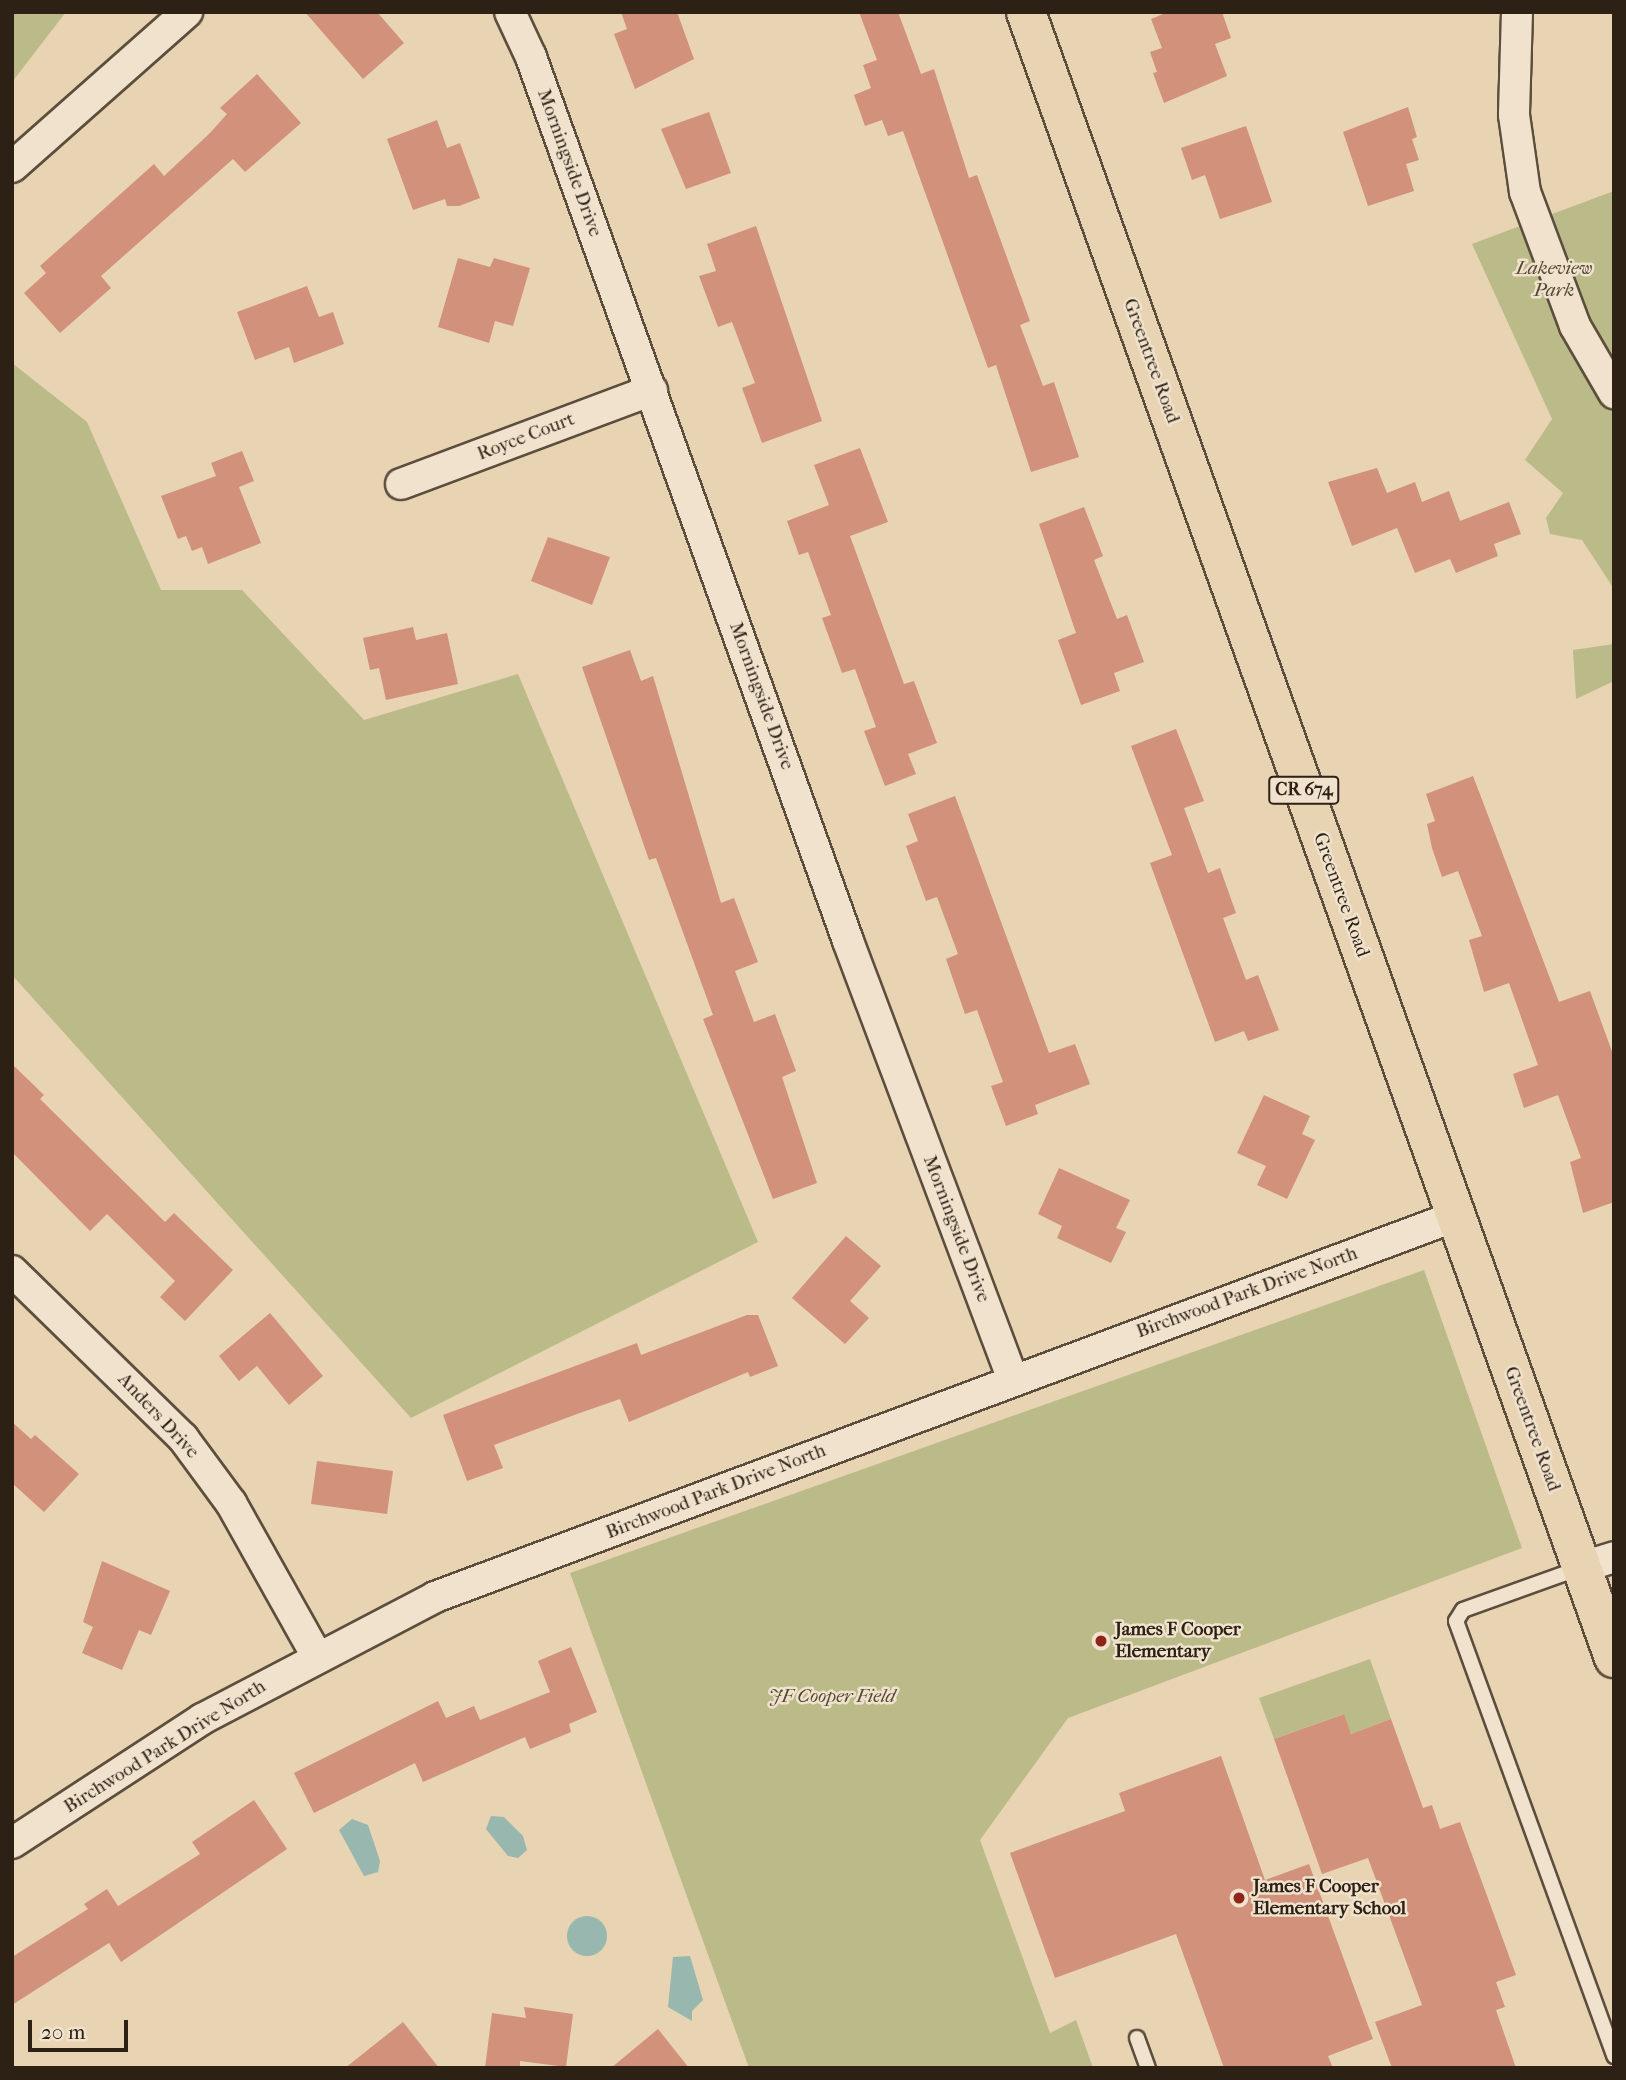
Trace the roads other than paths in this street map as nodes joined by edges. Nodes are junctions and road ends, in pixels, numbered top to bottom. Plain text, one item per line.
1 (187, 12) edge
2 (510, 12) edge
3 (1026, 12) edge
4 (1517, 12) edge
5 (12, 167) edge
6 (652, 390) junction
7 (1614, 393) edge
8 (401, 484) dead end
9 (1456, 1216) junction
10 (12, 1271) edge
11 (1013, 1380) junction
12 (1598, 1562) edge
13 (317, 1656) junction
14 (1614, 1658) edge
15 (12, 1843) edge
16 (1137, 2038) dead end
17 (1614, 2056) edge
18 (1148, 2068) edge

1 - 5 street
2 - 6 street, Morningside Drive
3 - 9 main road, Greentree Road / CR 674
4 - 7 street
6 - 8 street, Royce Court
6 - 11 street, Morningside Drive
9 - 11 street, Birchwood Park Drive North
9 - 12 main road, Greentree Road / CR 674
10 - 13 street, Anders Drive
11 - 13 street, Birchwood Park Drive North
12 - 14 main road, Greentree Road / CR 674
12 - 17 lane
13 - 15 street, Birchwood Park Drive North
16 - 18 lane

